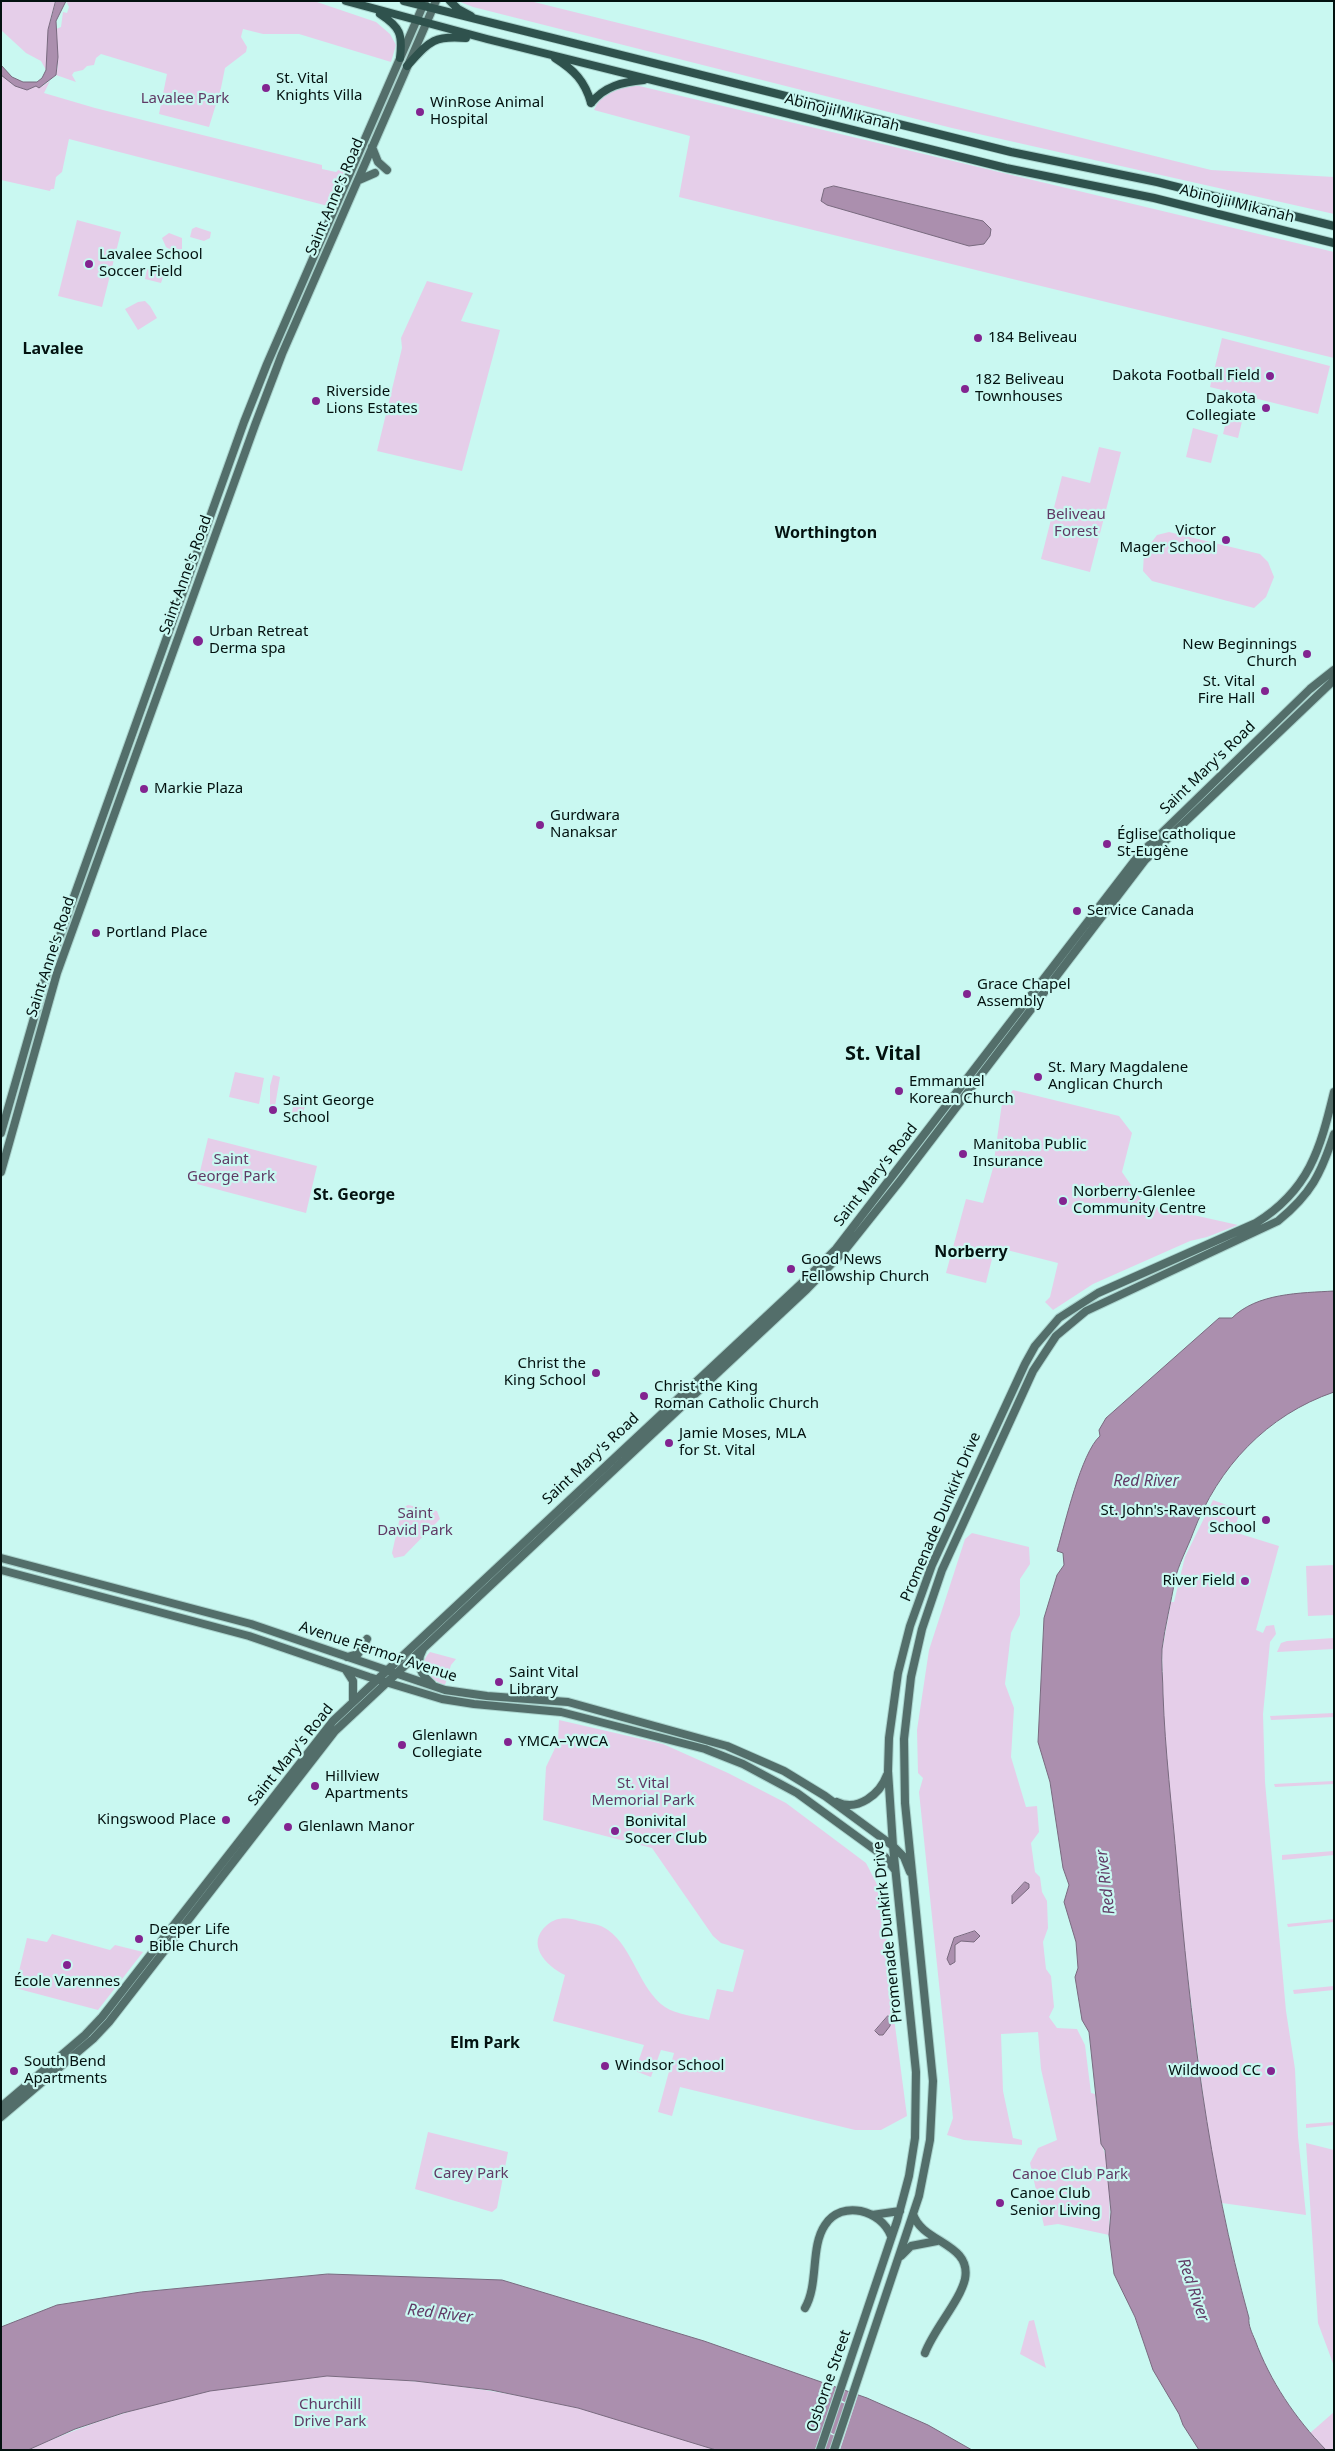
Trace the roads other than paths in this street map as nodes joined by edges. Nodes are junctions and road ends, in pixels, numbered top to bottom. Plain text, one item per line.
1 (346, 1) edge
2 (404, 1) edge
3 (450, 1) edge
4 (424, 4) edge
5 (434, 5) edge
6 (372, 9) junction
7 (416, 21) junction
8 (426, 24) junction
9 (488, 24) junction
10 (486, 39) junction
11 (549, 54) junction
12 (400, 58) junction
13 (407, 66) junction
14 (650, 80) junction
15 (372, 147) junction
16 (387, 170) dead end
17 (375, 173) dead end
18 (357, 181) junction
19 (1334, 226) edge
20 (1334, 243) edge
21 (1334, 670) edge
22 (1334, 680) edge
23 (1300, 705) junction
24 (1164, 836) junction
25 (1334, 1092) edge
26 (1, 1133) edge
27 (1334, 1134) edge
28 (1334, 1143) edge
29 (1329, 1150) junction
30 (1, 1172) edge
31 (1, 1558) edge
32 (1, 1570) edge
33 (909, 1630) junction
34 (921, 1634) junction
35 (367, 1638) dead end
36 (425, 1645) junction
37 (348, 1657) junction
38 (345, 1668) junction
39 (386, 1671) junction
40 (395, 1673) junction
41 (377, 1680) junction
42 (386, 1682) junction
43 (437, 1688) junction
44 (353, 1701) junction
45 (772, 1766) junction
46 (888, 1771) junction
47 (762, 1773) junction
48 (825, 1796) junction
49 (893, 1846) junction
50 (896, 1871) junction
51 (913, 1878) junction
52 (1, 2107) edge
53 (1, 2116) edge
54 (900, 2211) junction
55 (913, 2214) junction
56 (872, 2215) junction
57 (892, 2236) junction
58 (936, 2240) junction
59 (898, 2260) junction
60 (805, 2308) dead end
61 (864, 2321) joint
62 (876, 2325) joint
63 (925, 2353) dead end
64 (820, 2450) edge
65 (834, 2450) edge

1 - 6 main road, Abinojii Mikanah
2 - 4 main road, Abinojii Mikanah
3 - 9 main road
4 - 5 main road, Abinojii Mikanah
4 - 7 main road, Saint Anne's Road
5 - 8 main road, Saint Anne's Road
5 - 9 main road, Abinojii Mikanah
6 - 7 main road, Abinojii Mikanah
6 - 12 main road
7 - 8 main road, Abinojii Mikanah
7 - 12 main road, Saint Anne's Road
8 - 10 main road, Abinojii Mikanah
8 - 13 main road, Saint Anne's Road
9 - 19 main road, Abinojii Mikanah
10 - 11 main road, Abinojii Mikanah
10 - 13 main road
11 - 14 main road, Abinojii Mikanah
11 - 14 main road
12 - 26 main road, Saint Anne's Road
13 - 15 main road, Saint Anne's Road
14 - 20 main road, Abinojii Mikanah
15 - 16 main road
15 - 18 main road, Saint Anne's Road
17 - 18 main road
18 - 30 main road, Saint Anne's Road
21 - 23 main road, Saint Mary's Road
22 - 23 main road, Saint Mary's Road
23 - 24 main road, Saint Mary's Road
24 - 36 main road, Saint Mary's Road
24 - 39 main road, Saint Mary's Road
25 - 33 main road, Promenade Dunkirk Drive
27 - 29 main road, Promenade Dunkirk Drive
28 - 29 main road
29 - 34 main road, Promenade Dunkirk Drive
31 - 37 main road, Avenue Fermor Avenue
32 - 38 main road, Avenue Fermor Avenue
33 - 34 main road
33 - 46 main road, Promenade Dunkirk Drive
34 - 51 main road, Promenade Dunkirk Drive
35 - 37 main road
36 - 40 main road, Saint Mary's Road
36 - 43 main road
37 - 39 main road, Avenue Fermor Avenue
38 - 41 main road, Avenue Fermor Avenue
38 - 44 main road
39 - 40 main road, Avenue Fermor Avenue
39 - 41 main road, Saint Mary's Road
40 - 42 main road, Saint Mary's Road
40 - 43 main road, Avenue Fermor Avenue
41 - 42 main road, Avenue Fermor Avenue
41 - 44 main road, Saint Mary's Road
42 - 47 main road, Avenue Fermor Avenue
42 - 53 main road, Saint Mary's Road
43 - 45 main road, Avenue Fermor Avenue
44 - 52 main road, Saint Mary's Road
45 - 47 main road
45 - 48 main road, Avenue Fermor Avenue
46 - 48 main road
46 - 49 main road, Promenade Dunkirk Drive
47 - 50 main road, Avenue Fermor Avenue
48 - 49 main road, Avenue Fermor Avenue
49 - 50 main road, Promenade Dunkirk Drive
49 - 51 main road, Avenue Fermor Avenue
50 - 54 main road, Promenade Dunkirk Drive
51 - 55 main road, Promenade Dunkirk Drive
54 - 56 main road
54 - 57 main road, Promenade Dunkirk Drive
55 - 58 main road
55 - 59 main road, Promenade Dunkirk Drive
56 - 57 main road
56 - 60 main road
57 - 61 main road, Promenade Dunkirk Drive
58 - 59 main road
58 - 63 main road
59 - 62 main road, Promenade Dunkirk Drive
61 - 64 main road, Osborne Street
62 - 65 main road, Osborne Street

